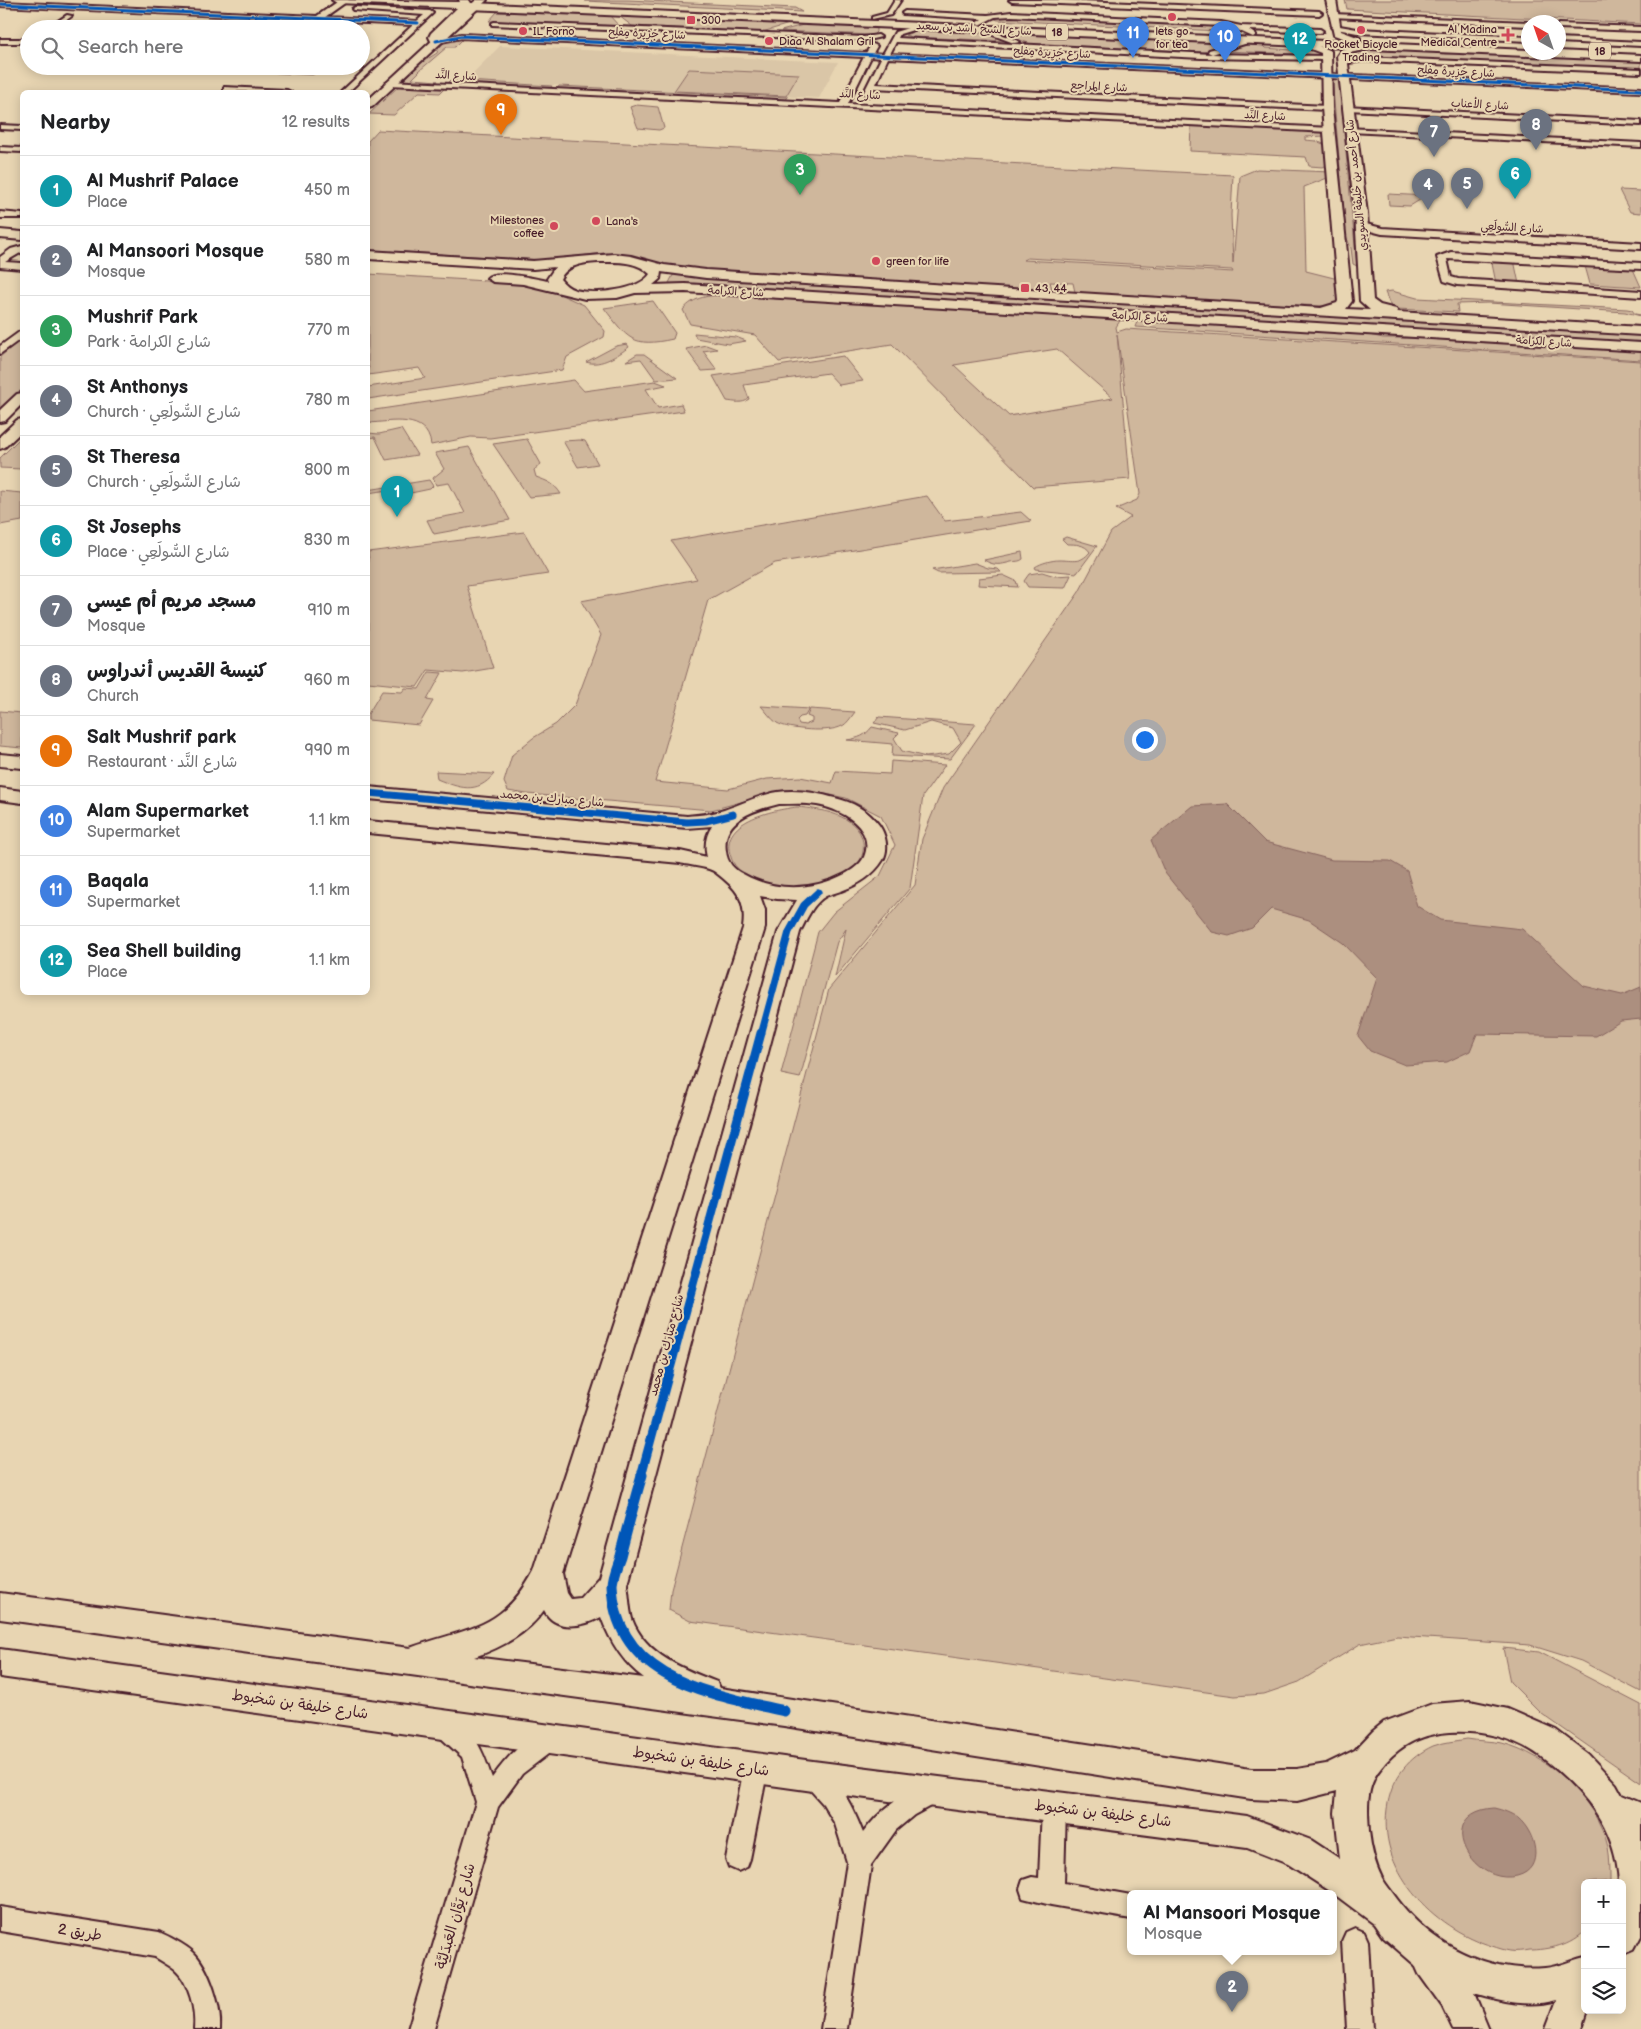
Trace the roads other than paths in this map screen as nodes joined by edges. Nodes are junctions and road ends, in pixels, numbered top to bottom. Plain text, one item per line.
1 (366, 0) edge
2 (392, 0) edge
3 (1012, 0) edge
4 (1318, 0) edge
5 (1331, 0) edge
6 (338, 2) edge
7 (404, 3) junction
8 (469, 3) edge
9 (532, 3) junction
10 (896, 3) edge
11 (0, 4) edge
12 (516, 4) edge
13 (23, 5) junction
14 (610, 10) junction
15 (906, 10) junction
16 (8, 13) dead end
17 (69, 16) dead end
18 (989, 17) junction
19 (318, 18) junction
20 (63, 20) edge
21 (316, 20) edge
22 (358, 20) edge
23 (439, 20) junction
24 (370, 21) edge
25 (810, 21) junction
26 (870, 21) junction
27 (1320, 22) junction
28 (1334, 22) junction
29 (418, 23) junction
30 (920, 23) junction
31 (494, 24) dead end
32 (1521, 24) edge
33 (980, 26) junction
34 (1566, 26) edge
35 (1237, 27) junction
36 (1641, 29) edge
37 (632, 30) junction
38 (446, 31) junction
39 (419, 35) joint
40 (759, 35) junction
41 (405, 36) junction
42 (461, 36) junction
43 (1251, 38) junction
44 (1521, 38) edge
45 (876, 39) junction
46 (894, 40) junction
47 (1304, 40) junction
48 (1357, 40) junction
49 (1566, 40) edge
50 (0, 41) edge
51 (20, 41) edge
52 (436, 41) junction
53 (1641, 44) edge
54 (1374, 46) junction
55 (1032, 48) junction
56 (1521, 48) edge
57 (1566, 49) edge
58 (1641, 53) edge
59 (868, 55) junction
60 (885, 56) junction
61 (1201, 56) junction
62 (1641, 58) edge
63 (1326, 60) junction
64 (1342, 62) junction
65 (370, 68) edge
66 (1641, 71) edge
67 (307, 75) edge
68 (362, 75) edge
69 (1326, 76) junction
70 (1344, 77) junction
71 (241, 78) dead end
72 (390, 83) junction
73 (363, 86) dead end
74 (870, 86) junction
75 (291, 88) edge
76 (226, 90) edge
77 (247, 90) edge
78 (346, 90) edge
79 (1641, 90) edge
80 (370, 103) edge
81 (843, 105) junction
82 (862, 106) junction
83 (1326, 108) junction
84 (1348, 108) junction
85 (1641, 123) edge
86 (0, 126) edge
87 (20, 128) edge
88 (1329, 130) junction
89 (1350, 130) junction
90 (1641, 145) edge
91 (0, 149) edge
92 (20, 150) edge
93 (0, 215) edge
94 (20, 216) edge
95 (1363, 232) junction
96 (0, 234) edge
97 (16, 242) edge
98 (1641, 246) edge
99 (370, 255) edge
100 (578, 261) junction
101 (0, 263) edge
102 (645, 264) junction
103 (1342, 264) junction
104 (20, 266) edge
105 (1641, 266) edge
106 (1365, 267) junction
107 (1560, 275) junction
108 (484, 277) dead end
109 (561, 288) junction
110 (638, 290) junction
111 (1641, 294) edge
112 (1316, 311) junction
113 (1412, 316) junction
114 (1637, 329) edge
115 (20, 334) edge
116 (1641, 347) edge
117 (0, 351) edge
118 (20, 399) edge
119 (0, 418) edge
120 (20, 425) edge
121 (0, 444) edge
122 (0, 760) edge
123 (20, 762) edge
124 (370, 793) edge
125 (0, 794) edge
126 (20, 796) edge
127 (733, 814) junction
128 (370, 827) edge
129 (720, 866) junction
130 (742, 883) junction
131 (818, 892) junction
132 (548, 1574) junction
133 (612, 1584) junction
134 (0, 1606) edge
135 (408, 1662) junction
136 (0, 1663) edge
137 (784, 1711) junction
138 (443, 1724) junction
139 (548, 1740) junction
140 (1366, 1761) junction
141 (756, 1768) junction
142 (813, 1776) junction
143 (936, 1791) junction
144 (488, 1802) junction
145 (1054, 1807) junction
146 (1628, 1814) edge
147 (738, 1859) dead end
148 (859, 1862) junction
149 (1127, 1906) edge
150 (1383, 1910) junction
151 (0, 1919) edge
152 (1631, 1927) edge
153 (1355, 1941) dead end
154 (1419, 1948) junction
155 (1581, 1975) edge
156 (1581, 1982) edge
157 (207, 2029) edge
158 (421, 2029) edge
159 (834, 2029) edge
160 (1360, 2029) edge
161 (1471, 2029) edge
162 (1564, 2029) edge

1 - 6 main road, شارع الشيخ راشد بن سعيد / 18
1 - 7 main road, شارع الشيخ راشد بن سعيد / 18
2 - 8 main road
3 - 27 street
4 - 27 main road
5 - 28 main road
6 - 19 street
6 - 29 street
7 - 8 main road, شارع الشيخ راشد بن سعيد / 18
7 - 23 main road
8 - 9 main road, شارع الشيخ راشد بن سعيد / 18
8 - 12 main road, شارع الشيخ راشد بن سعيد / 18
8 - 12 main road
8 - 14 main road
8 - 23 main road
8 - 38 main road
8 - 52 main road
9 - 12 main road
9 - 14 main road, شارع الشيخ راشد بن سعيد / 18
10 - 15 street, شارع الشيخ راشد بن سعيد
10 - 26 street
11 - 13 street
12 - 14 main road, شارع الشيخ راشد بن سعيد / 18
13 - 16 street
13 - 19 street
14 - 25 main road, شارع الشيخ راشد بن سعيد / 18
14 - 26 main road, شارع الشيخ راشد بن سعيد / 18
14 - 37 street
15 - 18 street, شارع الشيخ راشد بن سعيد
15 - 30 street
17 - 20 street
18 - 33 street, شارع الشيخ راشد بن سعيد
18 - 35 street, شارع الشيخ راشد بن سعيد
19 - 21 street
19 - 22 street
23 - 39 main road
24 - 29 street
25 - 26 main road, شارع الشيخ راشد بن سعيد / 18
25 - 40 street
26 - 30 main road, شارع الشيخ راشد بن سعيد / 18
26 - 45 street
27 - 28 main road
27 - 35 street, شارع الشيخ راشد بن سعيد
27 - 47 main road
28 - 32 street
28 - 44 street
28 - 48 main road
29 - 41 street
30 - 33 main road, شارع الشيخ راشد بن سعيد / 18
30 - 46 street
31 - 37 street
33 - 43 main road, شارع الشيخ راشد بن سعيد / 18
33 - 55 street
34 - 36 street
35 - 43 street, شارع الشيخ راشد بن سعيد
37 - 40 street
38 - 42 street, شارع جَزِيرة مِفلِح
38 - 52 main road
39 - 41 street
40 - 45 street
41 - 65 street
42 - 52 street, شارع جَزِيرة مِفلِح
42 - 59 street, شارع جَزِيرة مِفلِح
43 - 47 main road, شارع الشيخ راشد بن سعيد / 18
43 - 61 street
45 - 59 street
46 - 55 street, شارع الشيخ راشد بن سعيد
46 - 60 street
47 - 48 main road, شارع الشيخ راشد بن سعيد / 18
47 - 54 main road, شارع الشيخ راشد بن سعيد / 18
47 - 63 main road
48 - 56 main road, شارع الشيخ راشد بن سعيد / 18
49 - 53 street
50 - 51 street
52 - 72 main road
54 - 62 main road, شارع الشيخ راشد بن سعيد / 18
54 - 64 main road
55 - 61 street, شارع الشيخ راشد بن سعيد
57 - 58 main road, 18
59 - 60 street, شارع جَزِيرة مِفلِح
59 - 81 street
60 - 69 street, شارع جَزِيرة مِفلِح
60 - 74 street
61 - 63 street, شارع الشيخ راشد بن سعيد
63 - 69 main road, شارع أحمد بن خليفة السويدي
64 - 66 street
64 - 70 main road, شارع أحمد بن خليفة السويدي
67 - 75 street
68 - 78 street
69 - 70 street, شارع جَزِيرة مِفلِح
69 - 83 main road, شارع أحمد بن خليفة السويدي
70 - 79 street, شارع جَزِيرة مِفلِح
70 - 84 main road, شارع أحمد بن خليفة السويدي
71 - 76 street
72 - 80 main road
72 - 81 street, شارع النَّد
73 - 78 street
74 - 82 street
74 - 83 street, شارع المراجع
75 - 77 street
81 - 82 street, شارع النَّد
82 - 88 street, شارع النَّد
83 - 88 main road, شارع أحمد بن خليفة السويدي
84 - 85 street, شارع الأعناب
84 - 89 main road, شارع أحمد بن خليفة السويدي
86 - 87 street
88 - 103 main road, شارع أحمد بن خليفة السويدي
89 - 90 street
89 - 95 main road, شارع أحمد بن خليفة السويدي
91 - 92 street
93 - 94 street
95 - 98 street, شارع السُّولَعِي
95 - 106 main road, شارع أحمد بن خليفة السويدي
96 - 97 main road
97 - 101 street
99 - 100 main road
100 - 102 main road, شارع الكرامة
100 - 109 main road
101 - 104 street
102 - 110 main road
102 - 112 main road, شارع الكرامة
103 - 106 main road
103 - 112 main road, شارع أحمد بن خليفة السويدي
105 - 107 street
106 - 113 main road, شارع أحمد بن خليفة السويدي
107 - 107 street
107 - 111 street
108 - 109 main road
109 - 110 main road, شارع الكرامة
110 - 116 main road, شارع الكرامة
112 - 113 main road, شارع الكرامة
113 - 114 main road, شارع الكرامة
115 - 117 street
118 - 119 main road
120 - 121 main road
122 - 123 main road
124 - 127 main road, شارع مبارك بن محمد
125 - 126 main road
127 - 129 main road
127 - 131 main road
128 - 129 main road
129 - 130 main road
130 - 131 main road
130 - 132 main road
131 - 133 main road, شارع مبارك بن محمد
132 - 133 main road
132 - 135 main road
133 - 137 main road, شارع مبارك بن محمد
134 - 135 main road
135 - 137 main road
136 - 138 main road, شارع خليفة بن شخبوط
137 - 140 main road
138 - 139 main road, شارع خليفة بن شخبوط
138 - 144 street
139 - 141 main road, شارع خليفة بن شخبوط
139 - 144 street, شارع يَوَّان العَبدَلِيَّة
140 - 146 main road
140 - 150 main road
141 - 142 main road, شارع خليفة بن شخبوط
141 - 147 street
142 - 143 main road, شارع خليفة بن شخبوط
142 - 148 street
143 - 145 main road, شارع خليفة بن شخبوط
143 - 148 street
144 - 158 street, شارع يَوَّان العَبدَلِيَّة
145 - 149 street
145 - 150 main road, شارع خليفة بن شخبوط
146 - 152 main road
148 - 159 street
150 - 154 main road
151 - 157 street, طريق 2
153 - 160 street
154 - 155 main road
154 - 161 main road
156 - 162 main road

